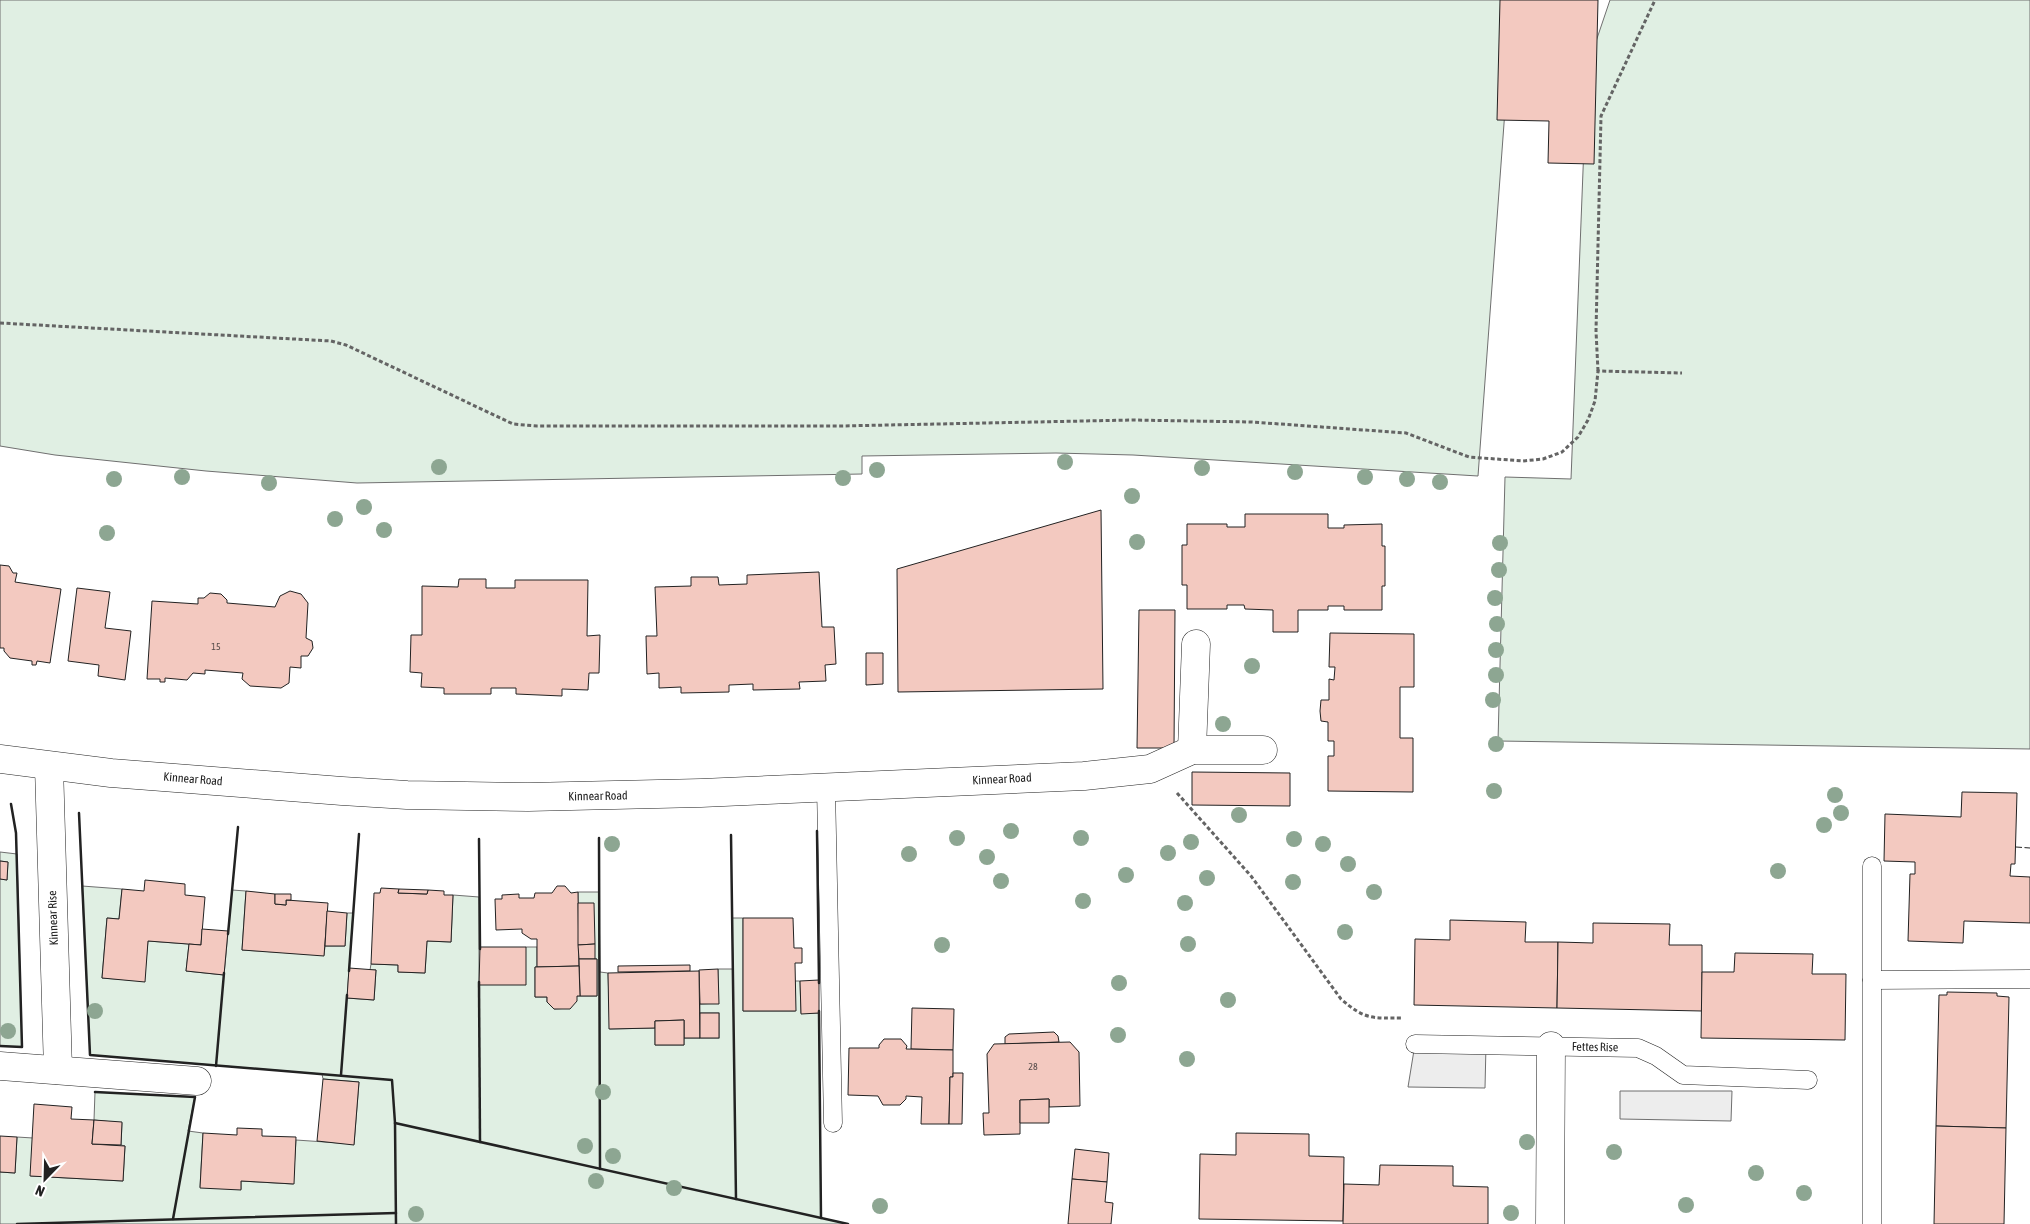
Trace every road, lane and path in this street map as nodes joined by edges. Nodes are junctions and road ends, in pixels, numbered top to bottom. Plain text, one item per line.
1 (1655, 0) edge
2 (0, 323) edge
3 (1598, 371) junction
4 (1682, 373) dead end
5 (1196, 644) dead end
6 (1192, 750) junction
7 (1263, 750) dead end
8 (0, 759) edge
9 (49, 766) junction
10 (1150, 769) junction
11 (826, 788) junction
12 (1872, 866) dead end
13 (2030, 979) edge
14 (1872, 980) junction
15 (1415, 1044) joint
16 (1551, 1046) junction
17 (0, 1066) edge
18 (58, 1070) junction
19 (1808, 1080) dead end
20 (197, 1081) dead end
21 (833, 1123) dead end
22 (1550, 1224) edge
23 (1872, 1224) edge

1 - 3 path
2 - 3 path
3 - 4 path
5 - 6 street
6 - 7 street, Kinnear Road
6 - 10 street, Kinnear Road
8 - 9 street, Kinnear Road
9 - 11 street, Kinnear Road
9 - 18 street, Kinnear Rise
10 - 11 street, Kinnear Road
10 - 15 path
11 - 21 lane
12 - 14 lane
13 - 14 lane
14 - 23 lane
15 - 16 lane, Fettes Rise
16 - 19 lane, Fettes Rise
16 - 22 street
17 - 18 street
18 - 20 street

